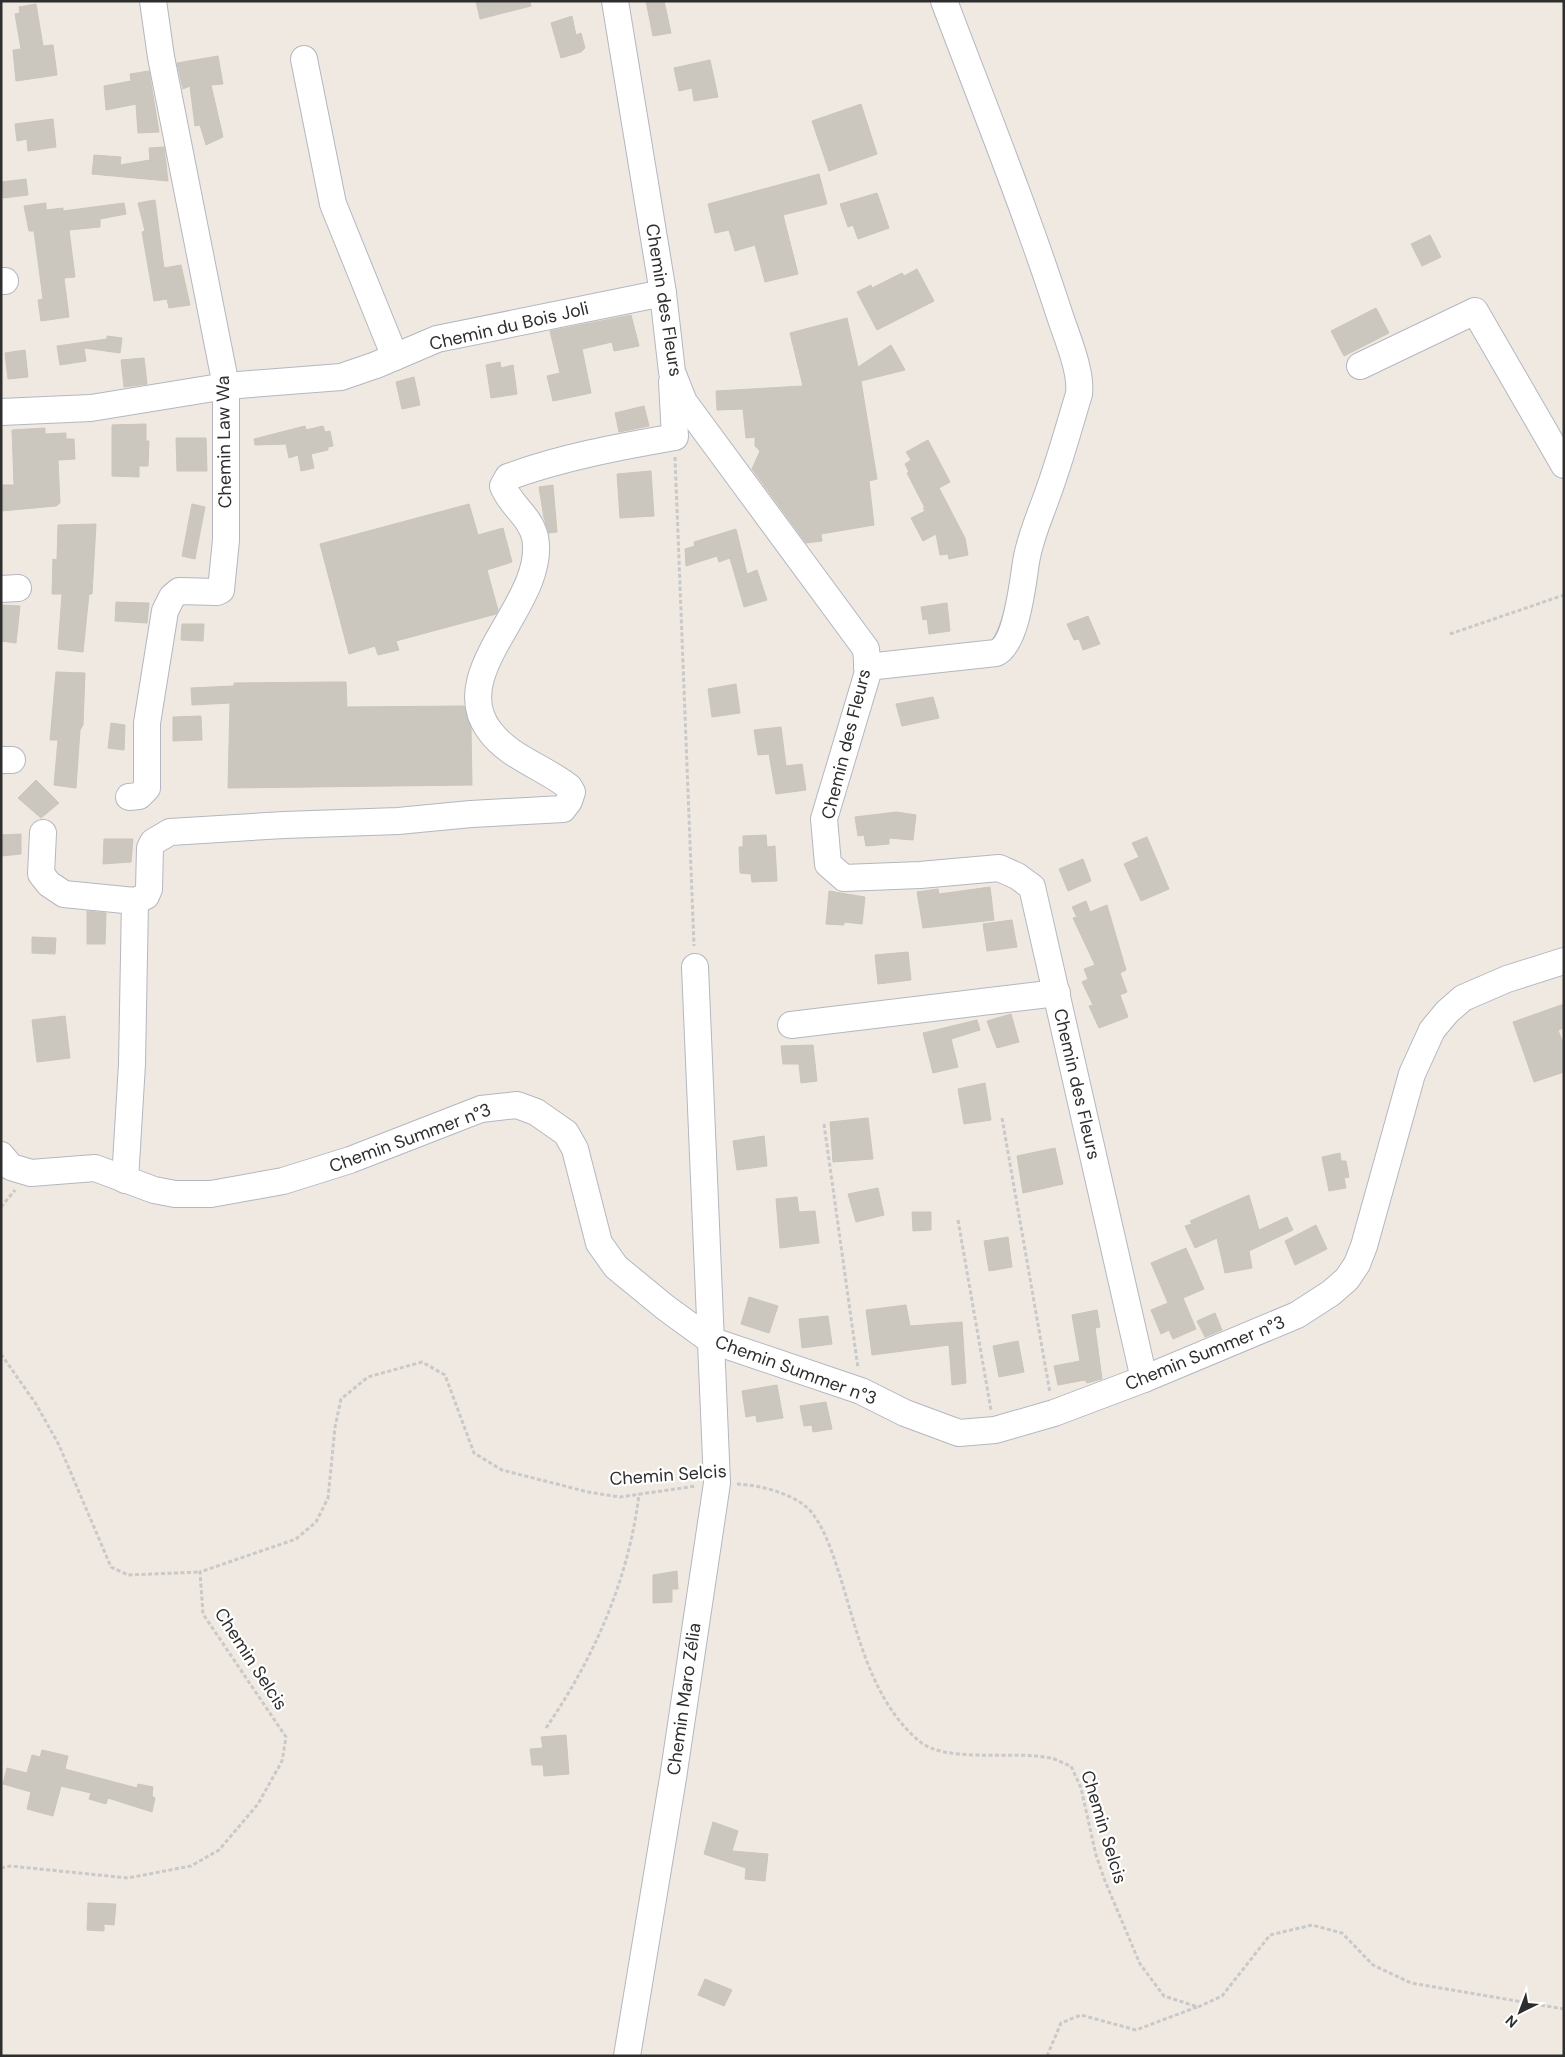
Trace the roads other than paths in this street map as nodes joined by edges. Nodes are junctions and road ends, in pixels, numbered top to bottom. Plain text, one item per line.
1 (153, 1) edge
2 (615, 1) edge
3 (944, 1) edge
4 (304, 59) dead end
5 (663, 293) junction
6 (395, 357) junction
7 (1360, 366) dead end
8 (672, 372) junction
9 (226, 386) junction
10 (1, 412) edge
11 (1564, 465) edge
12 (868, 667) junction
13 (129, 797) dead end
14 (43, 833) dead end
15 (135, 901) junction
16 (1564, 961) edge
17 (695, 967) road end
18 (1057, 993) junction
19 (791, 1025) dead end
20 (1, 1155) edge
21 (125, 1180) junction
22 (710, 1340) junction
23 (1144, 1379) junction
24 (627, 2056) edge

1 - 9 street, Chemin Law Wa
2 - 5 street, Chemin des Fleurs
3 - 12 street
4 - 6 street
5 - 6 street, Chemin du Bois Joli
5 - 8 street, Chemin des Fleurs
6 - 9 street, Chemin du Bois Joli
7 - 11 street
8 - 12 street, Chemin des Fleurs
8 - 15 street
9 - 10 street, Chemin du Bois Joli
9 - 13 street, Chemin Law Wa
12 - 18 street, Chemin des Fleurs
14 - 15 street
15 - 21 street
16 - 23 street, Chemin Summer n°3
17 - 22 street, Chemin Maro Zélia
18 - 19 street
18 - 23 street, Chemin des Fleurs
20 - 21 street, Chemin Summer n°3
21 - 22 street, Chemin Summer n°3
22 - 23 street, Chemin Summer n°3
22 - 24 street, Chemin Maro Zélia

